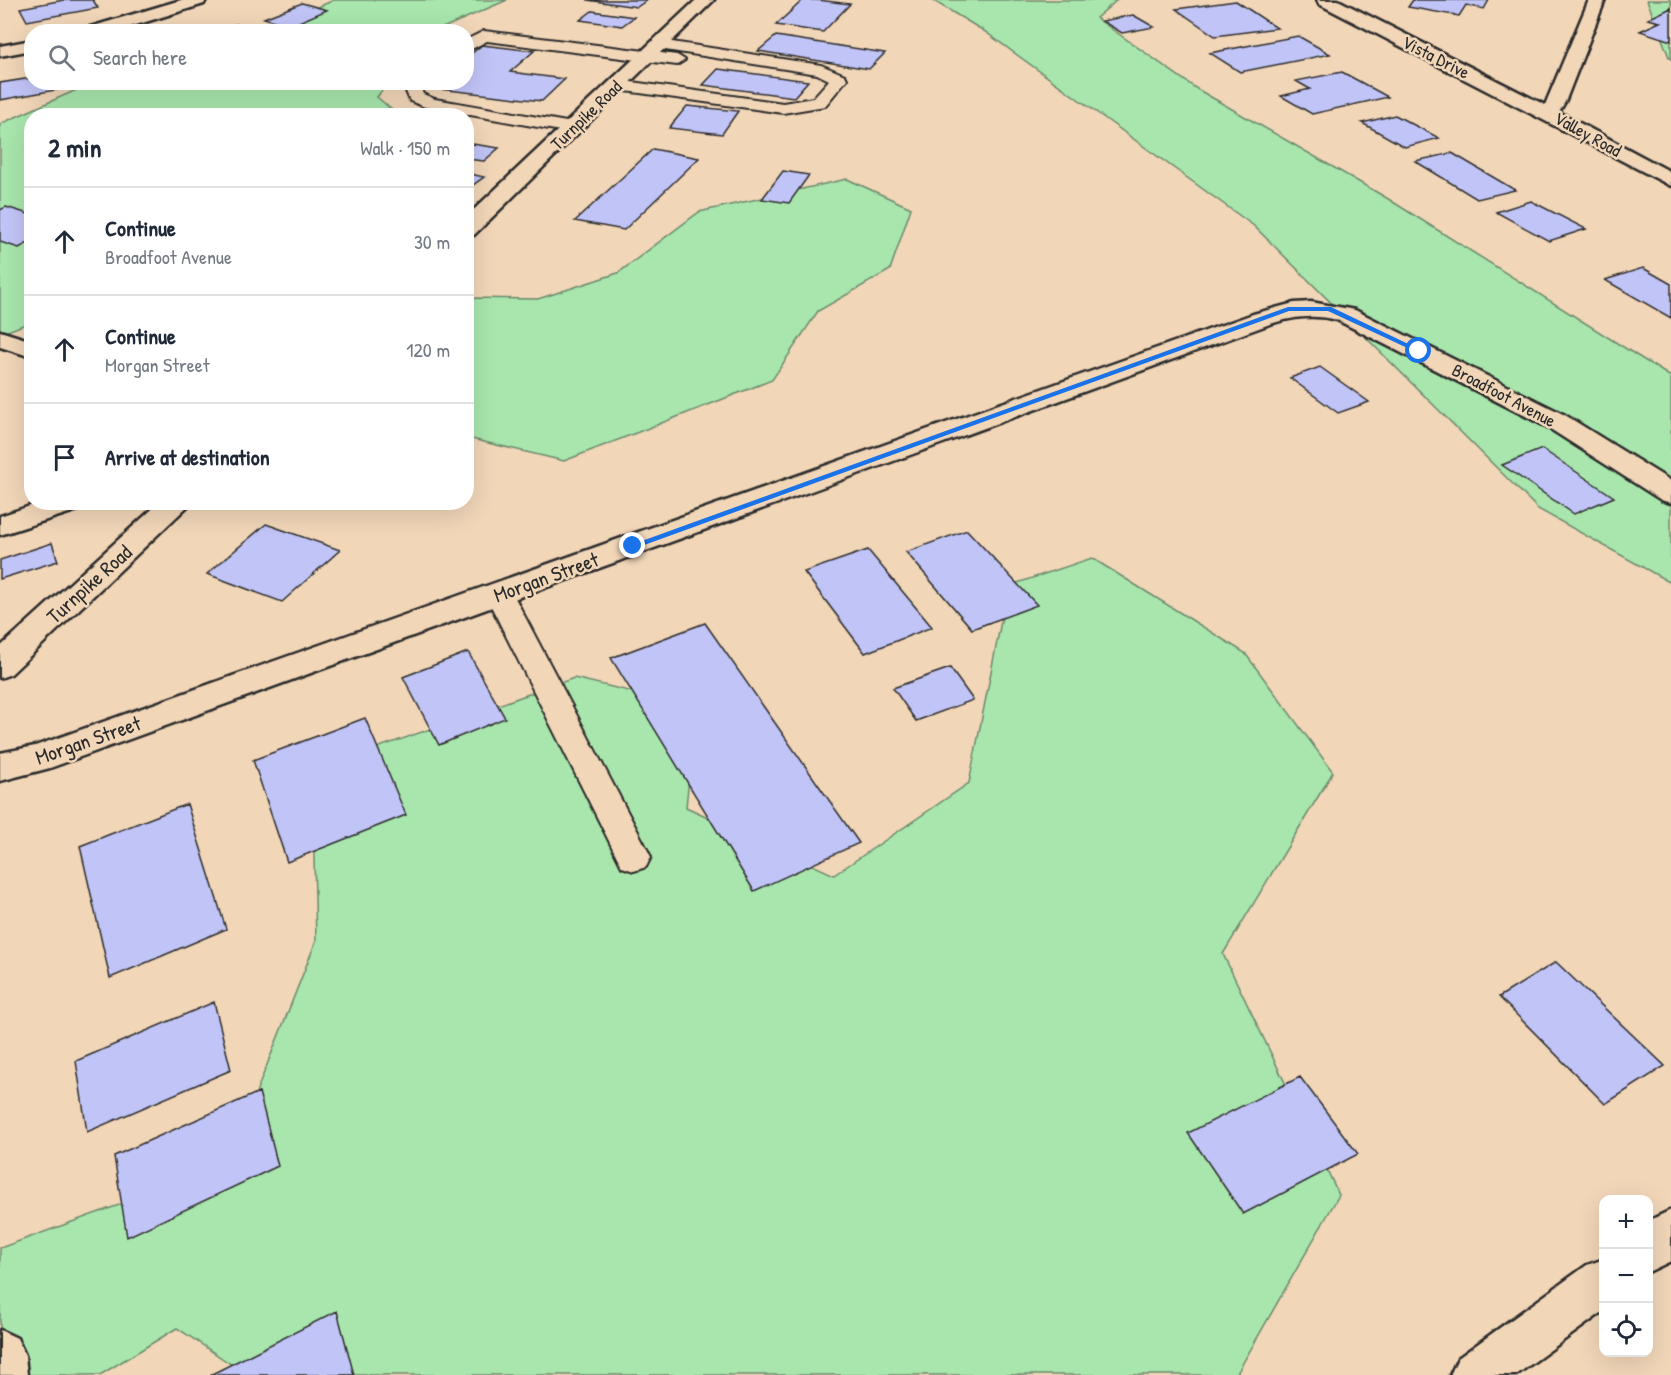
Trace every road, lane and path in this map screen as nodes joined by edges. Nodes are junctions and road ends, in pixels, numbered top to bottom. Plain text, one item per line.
1 (198, 0) edge
2 (706, 0) edge
3 (1325, 0) edge
4 (1597, 0) edge
5 (119, 24) edge
6 (474, 42) edge
7 (24, 46) edge
8 (0, 51) edge
9 (653, 51) junction
10 (617, 85) junction
11 (414, 90) edge
12 (459, 108) edge
13 (474, 111) edge
14 (1548, 114) junction
15 (572, 128) junction
16 (1671, 180) edge
17 (474, 222) edge
18 (1260, 320) joint
19 (0, 338) edge
20 (24, 347) edge
21 (1671, 494) edge
22 (49, 510) edge
23 (169, 510) edge
24 (0, 526) edge
25 (499, 594) junction
26 (0, 666) edge
27 (0, 767) edge
28 (634, 856) dead end
29 (1671, 1233) edge
30 (1653, 1246) edge
31 (1599, 1286) edge
32 (0, 1355) edge
33 (2, 1375) edge
34 (1475, 1375) edge

1 - 5 street
2 - 9 street, Turnpike Road
3 - 14 street, Vista Drive
4 - 14 street, Valley Road
6 - 9 lane
7 - 8 street
9 - 10 street, Turnpike Road
9 - 10 lane
10 - 15 street, Turnpike Road
11 - 12 lane
13 - 15 lane
14 - 16 street, Valley Road
15 - 17 street, Turnpike Road
18 - 21 street, Broadfoot Avenue
18 - 25 street, Morgan Street
19 - 20 street
22 - 24 street
23 - 26 street, Turnpike Road
25 - 27 street, Morgan Street
25 - 28 lane
29 - 30 street
31 - 34 street
32 - 33 street

